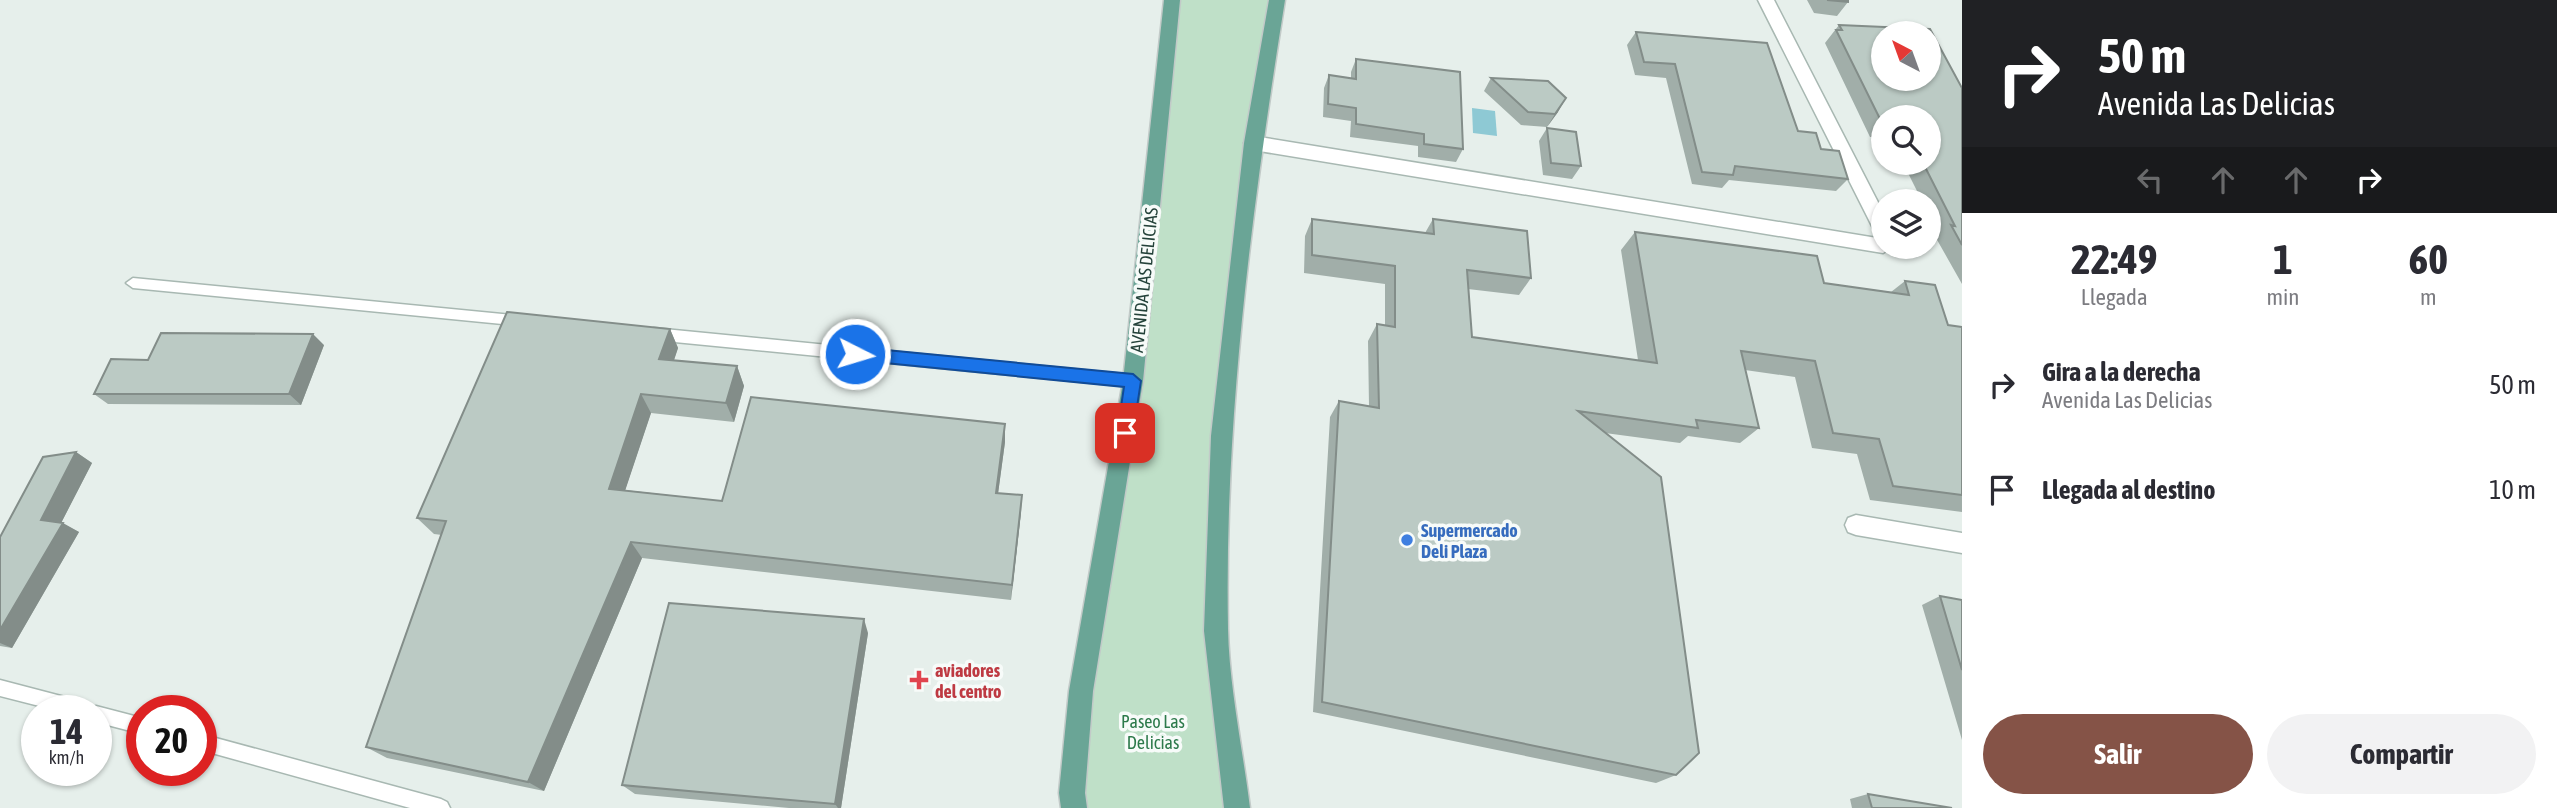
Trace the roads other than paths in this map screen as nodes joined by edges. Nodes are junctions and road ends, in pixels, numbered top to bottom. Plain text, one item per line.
1 (1172, 0) edge
2 (1277, 0) edge
3 (1766, 0) edge
4 (1253, 143) junction
5 (1871, 206) edge
6 (1871, 244) edge
7 (133, 283) dead end
8 (536, 323) edge
9 (633, 332) edge
10 (1133, 381) junction
11 (1856, 525) dead end
12 (1962, 543) edge
13 (0, 688) edge
14 (27, 695) edge
15 (217, 747) edge
16 (442, 808) edge
17 (1074, 808) edge
18 (1237, 808) edge

1 - 10 main road, AVENIDA LAS DELICIAS
2 - 4 main road
3 - 5 street
4 - 6 street
4 - 18 main road
7 - 8 lane
9 - 10 lane
10 - 17 main road, AVENIDA LAS DELICIAS
11 - 12 street
13 - 14 lane
15 - 16 lane

